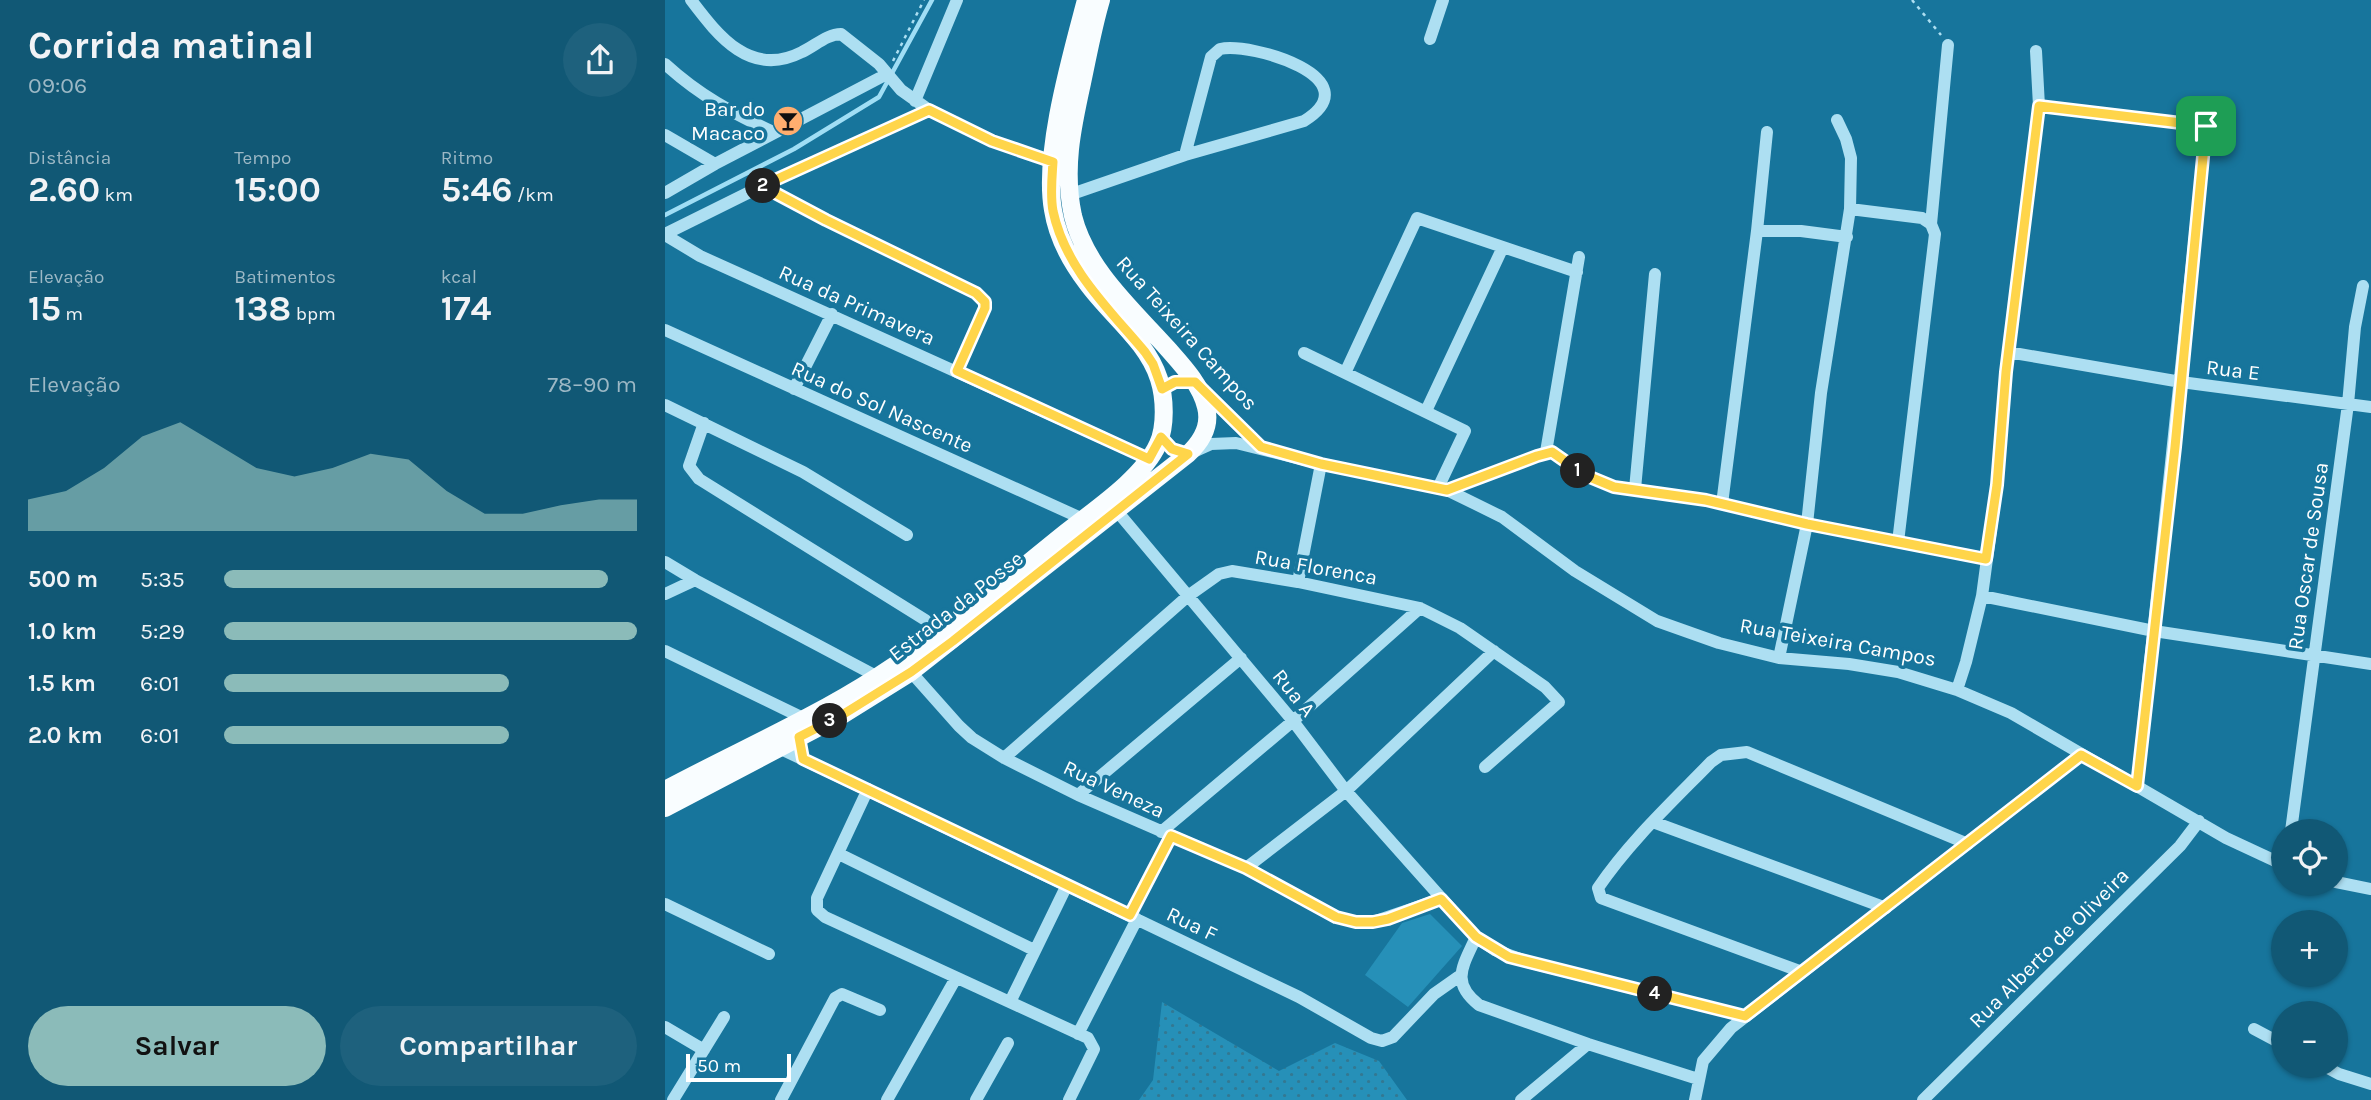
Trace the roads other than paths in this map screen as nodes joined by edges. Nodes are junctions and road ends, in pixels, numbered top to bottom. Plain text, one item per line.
1 (691, 0) edge
2 (957, 0) edge
3 (1086, 0) edge
4 (1101, 0) edge
5 (1443, 0) edge
6 (1430, 39) dead end
7 (1948, 45) road end
8 (2036, 51) dead end
9 (665, 64) edge
10 (888, 76) junction
11 (915, 101) junction
12 (2209, 102) dead end
13 (2039, 106) junction
14 (929, 110) junction
15 (1837, 120) dead end
16 (2206, 126) junction
17 (773, 132) junction
18 (1767, 132) dead end
19 (665, 135) edge
20 (1185, 155) junction
21 (1053, 162) junction
22 (715, 164) junction
23 (762, 186) junction
24 (665, 193) edge
25 (1069, 195) junction
26 (1850, 209) junction
27 (1931, 224) junction
28 (1758, 231) junction
29 (665, 235) edge
30 (1847, 237) junction
31 (1503, 247) junction
32 (1579, 257) dead end
33 (1577, 272) junction
34 (1655, 274) dead end
35 (2363, 286) dead end
36 (832, 314) junction
37 (665, 330) edge
38 (1304, 352) dead end
39 (2008, 352) junction
40 (957, 371) junction
41 (1346, 371) junction
42 (1195, 382) junction
43 (2181, 382) junction
44 (794, 389) junction
45 (1162, 389) junction
46 (2348, 404) junction
47 (665, 405) edge
48 (2371, 407) edge
49 (1426, 411) junction
50 (704, 423) junction
51 (1161, 437) junction
52 (1261, 447) junction
53 (1546, 453) junction
54 (1188, 454) junction
55 (1149, 459) junction
56 (1321, 464) junction
57 (1443, 489) junction
58 (1635, 489) junction
59 (1722, 504) junction
60 (1116, 510) junction
61 (1083, 519) junction
62 (1807, 524) junction
63 (907, 535) dead end
64 (1898, 542) junction
65 (1986, 559) junction
66 (665, 562) edge
67 (695, 580) junction
68 (1298, 582) junction
69 (665, 594) edge
70 (1188, 596) junction
71 (1982, 596) junction
72 (1420, 608) junction
73 (943, 631) junction
74 (2154, 631) junction
75 (665, 651) edge
76 (1495, 651) junction
77 (2314, 657) junction
78 (1241, 658) junction
79 (1779, 658) junction
80 (2371, 664) edge
81 (911, 672) junction
82 (878, 677) junction
83 (1957, 690) junction
84 (805, 719) junction
85 (1293, 721) junction
86 (799, 737) junction
87 (779, 748) junction
88 (2081, 755) junction
89 (1004, 758) junction
90 (803, 759) junction
91 (1485, 767) dead end
92 (2137, 786) junction
93 (868, 789) junction
94 (665, 790) edge
95 (1346, 790) junction
96 (1078, 795) junction
97 (665, 808) edge
98 (2293, 819) edge
99 (2199, 821) junction
100 (1653, 822) junction
101 (1166, 834) junction
102 (1968, 844) junction
103 (838, 855) junction
104 (2271, 859) edge
105 (1246, 868) junction
106 (2348, 884) edge
107 (1067, 885) junction
108 (2371, 889) edge
109 (1441, 899) junction
110 (665, 904) edge
111 (1886, 908) junction
112 (1134, 917) junction
113 (1476, 937) junction
114 (1034, 950) junction
115 (769, 954) dead end
116 (1802, 972) junction
117 (1461, 975) junction
118 (956, 978) junction
119 (1010, 1002) junction
120 (880, 1010) dead end
121 (1745, 1016) junction
122 (724, 1017) dead end
123 (665, 1027) edge
124 (2254, 1030) dead end
125 (1078, 1034) junction
126 (2271, 1038) edge
127 (1008, 1043) dead end
128 (1588, 1044) junction
129 (704, 1050) junction
130 (2348, 1077) edge
131 (1698, 1079) junction
132 (2371, 1084) edge
133 (1927, 1099) edge
134 (673, 1100) edge
135 (781, 1100) edge
136 (887, 1100) edge
137 (976, 1100) edge
138 (1069, 1100) edge
139 (1521, 1100) edge
140 (1695, 1100) edge

1 - 10 street
2 - 11 street
3 - 21 main road, Rua Teixeira Campos
4 - 25 main road, Rua Teixeira Campos
5 - 6 street
7 - 27 street
8 - 13 street
9 - 17 street
10 - 11 street
10 - 17 street
11 - 14 street
12 - 16 street
13 - 16 street
13 - 39 street
14 - 21 street
14 - 23 street
15 - 26 street
16 - 43 street
17 - 22 street
18 - 28 street
19 - 22 street
20 - 20 street
20 - 25 street
21 - 45 main road, Rua Teixeira Campos
22 - 24 street
23 - 29 street
23 - 40 street
25 - 42 main road, Rua Teixeira Campos
26 - 27 street
26 - 30 street
27 - 64 street
28 - 30 street
28 - 59 street
29 - 36 street, Rua da Primavera
30 - 62 street
31 - 33 street
31 - 41 street
31 - 49 street
32 - 33 street
33 - 53 street
34 - 58 street
35 - 46 street, Rua Oscar de Sousa
36 - 40 street, Rua da Primavera
36 - 44 street
37 - 44 street, Rua do Sol Nascente
38 - 41 street
39 - 43 street, Rua E
39 - 65 street
40 - 55 street, Rua da Primavera
41 - 49 street
42 - 45 main road
42 - 52 street, Rua Teixeira Campos
42 - 54 main road, Estrada da Posse
43 - 46 street, Rua E
43 - 74 street
44 - 61 street, Rua do Sol Nascente
45 - 51 main road, Rua Teixeira Campos
46 - 48 street, Rua E
46 - 77 street, Rua Oscar de Sousa
47 - 50 street
49 - 57 street
50 - 63 street
50 - 73 street
51 - 54 main road
51 - 55 main road, Estrada da Posse
52 - 54 street, Rua Teixeira Campos
52 - 56 street, Rua Teixeira Campos
53 - 57 street
53 - 58 street
54 - 60 main road, Estrada da Posse
55 - 61 main road, Estrada da Posse
56 - 57 street, Rua Teixeira Campos
56 - 68 street
57 - 79 street, Rua Teixeira Campos
58 - 59 street
59 - 62 street
60 - 70 street, Rua A
60 - 81 main road, Estrada da Posse
61 - 73 main road, Estrada da Posse
62 - 64 street
62 - 79 street
64 - 65 street
65 - 71 street
66 - 67 street
67 - 69 street
67 - 82 street
68 - 70 street, Rua Florenca
68 - 72 street, Rua Florenca
70 - 78 street, Rua A
70 - 89 street, Rua Florenca
71 - 74 street
71 - 83 street
72 - 76 street, Rua Florenca
72 - 85 street
73 - 82 main road, Estrada da Posse
74 - 77 street
74 - 92 street
75 - 84 street
76 - 91 street, Rua Florenca
76 - 95 street
77 - 80 street
77 - 98 street, Rua Oscar de Sousa
78 - 85 street, Rua A
78 - 96 street
79 - 83 street, Rua Teixeira Campos
81 - 86 main road, Estrada da Posse
81 - 89 street, Rua Veneza
82 - 84 main road, Estrada da Posse
83 - 88 street, Rua Teixeira Campos
84 - 94 main road, Estrada da Posse
85 - 95 street, Rua A
85 - 101 street
86 - 87 main road, Estrada da Posse
86 - 90 street
87 - 90 street, Rua F
87 - 97 main road, Estrada da Posse
88 - 92 street, Rua Teixeira Campos
88 - 102 street
89 - 96 street, Rua Veneza
90 - 93 street, Rua F
92 - 99 street, Rua Teixeira Campos
93 - 103 street
93 - 107 street, Rua F
95 - 105 street
95 - 109 street, Rua A
96 - 101 street, Rua Veneza
99 - 104 street, Rua Teixeira Campos
99 - 133 street, Rua Alberto de Oliveira
100 - 102 street
100 - 111 street
100 - 116 street
101 - 105 street, Rua Veneza
101 - 112 street
102 - 111 street
103 - 114 street
103 - 118 street
105 - 109 street, Rua Veneza
106 - 108 street
107 - 112 street, Rua F
107 - 114 street
109 - 113 street, Rua A
110 - 115 street
111 - 116 street
112 - 117 street, Rua F
112 - 125 street
113 - 117 street
113 - 121 street, Rua A
114 - 119 street
116 - 121 street
117 - 128 street
118 - 119 street
118 - 136 street
119 - 125 street
120 - 135 street
121 - 131 street
122 - 129 street
123 - 129 street
124 - 126 street
125 - 138 street
127 - 137 street
128 - 131 street
128 - 139 street
129 - 134 street
130 - 132 street
131 - 140 street

